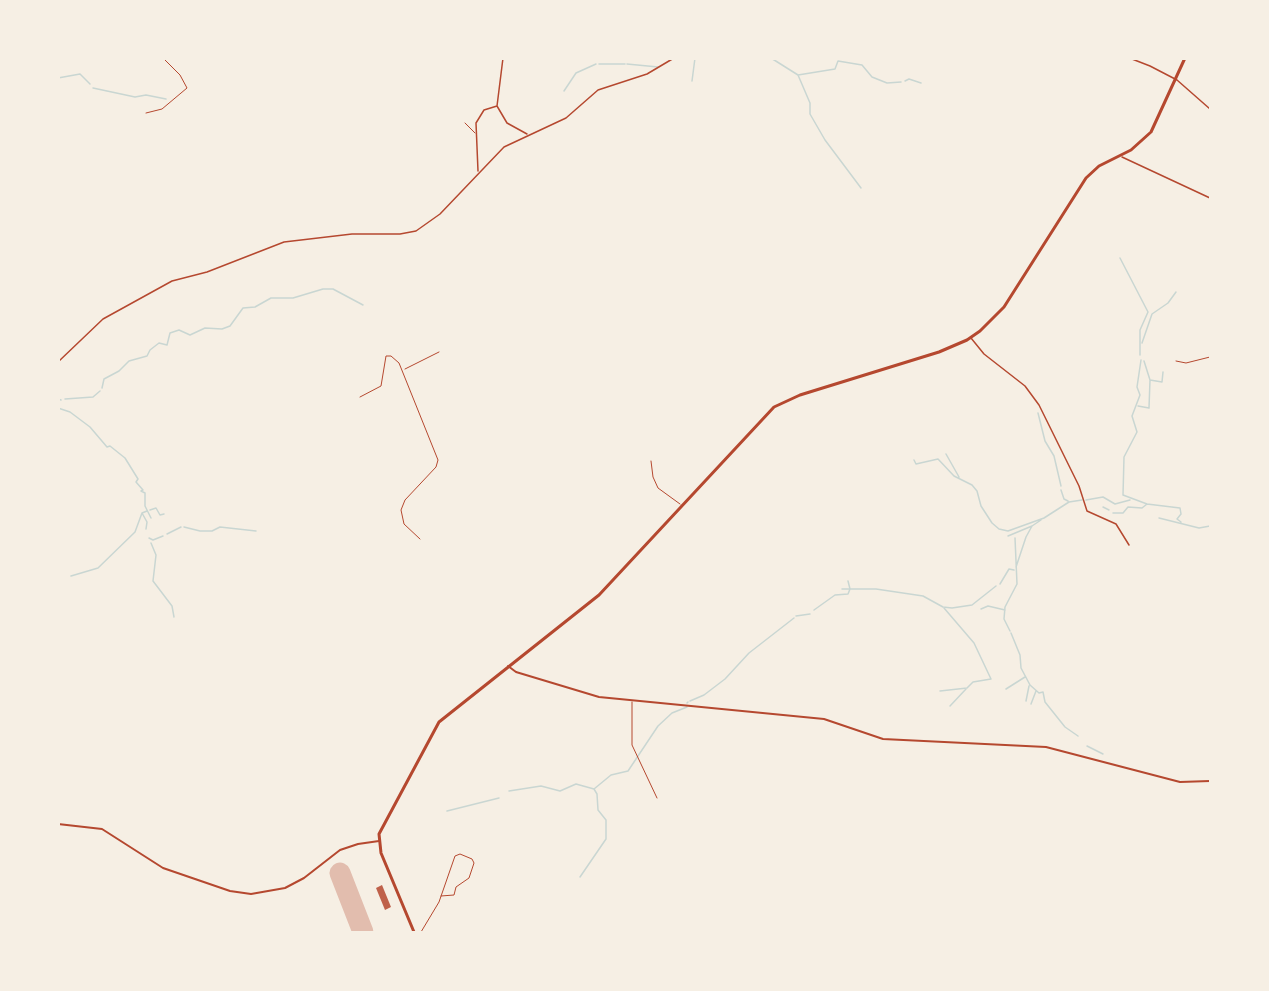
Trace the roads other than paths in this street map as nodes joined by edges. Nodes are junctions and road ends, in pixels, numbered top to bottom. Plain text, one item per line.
1 (163, 58) edge
2 (503, 58) edge
3 (674, 58) edge
4 (1108, 58) edge
5 (1185, 58) edge
6 (1177, 80) junction
7 (497, 106) junction
8 (1210, 109) edge
9 (146, 113) dead end
10 (465, 123) dead end
11 (477, 134) junction
12 (527, 135) junction
13 (1119, 155) junction
14 (478, 172) junction
15 (1210, 198) edge
16 (971, 338) junction
17 (438, 351) dead end
18 (1210, 357) edge
19 (1176, 361) dead end
20 (58, 362) edge
21 (403, 370) junction
22 (360, 397) dead end
23 (651, 460) dead end
24 (682, 505) junction
25 (420, 539) dead end
26 (1129, 545) dead end
27 (508, 666) junction
28 (632, 700) junction
29 (1210, 781) edge
30 (657, 798) dead end
31 (58, 824) edge
32 (379, 842) junction
33 (441, 896) junction
34 (414, 933) edge
35 (421, 933) edge

1 - 9 lane
2 - 7 street
3 - 12 street
4 - 6 street
5 - 6 main road
6 - 8 street
6 - 13 main road
7 - 11 street
7 - 12 street
10 - 11 lane
11 - 14 street
12 - 14 street
13 - 15 street
13 - 16 main road
14 - 20 street
16 - 24 main road
16 - 26 street
17 - 21 lane
18 - 19 lane
21 - 22 lane
21 - 25 lane
23 - 24 lane
24 - 27 main road
27 - 28 street
27 - 32 main road
28 - 29 street
28 - 30 lane
31 - 32 street
32 - 34 main road
33 - 33 lane
33 - 35 lane

